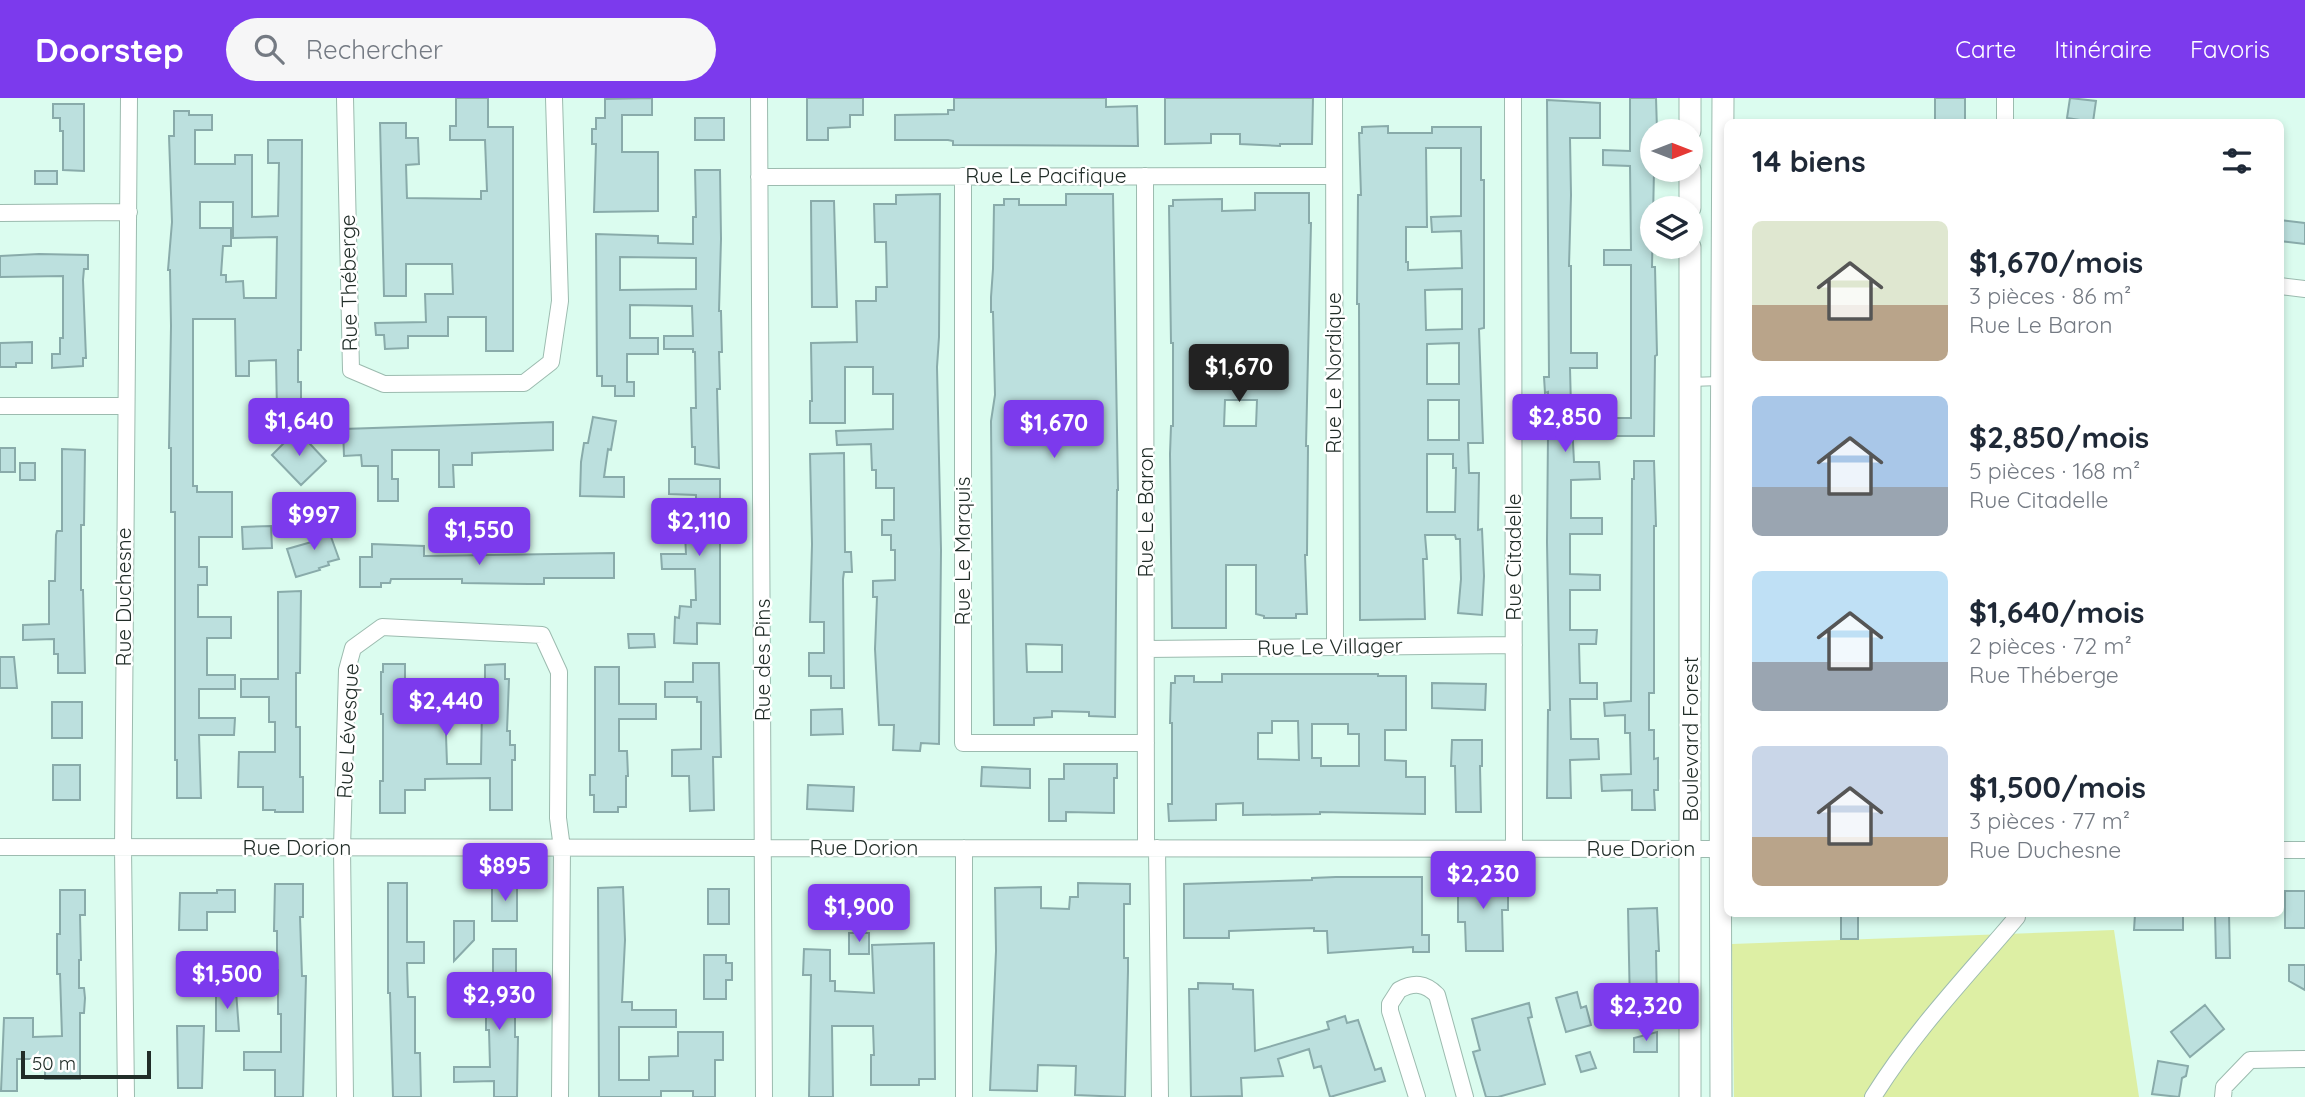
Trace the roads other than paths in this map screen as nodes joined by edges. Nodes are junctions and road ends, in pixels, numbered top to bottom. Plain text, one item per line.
1 (129, 98) edge
2 (345, 98) edge
3 (554, 98) edge
4 (760, 98) edge
5 (1334, 98) edge
6 (1513, 98) edge
7 (1690, 98) edge
8 (1723, 98) edge
9 (2006, 98) edge
10 (1690, 119) edge
11 (2005, 119) edge
12 (962, 176) junction
13 (1145, 176) junction
14 (1333, 176) junction
15 (759, 177) junction
16 (129, 212) junction
17 (0, 213) edge
18 (1690, 259) edge
19 (2284, 286) edge
20 (2305, 289) edge
21 (1722, 381) junction
22 (1691, 382) junction
23 (125, 405) junction
24 (0, 406) edge
25 (1514, 645) junction
26 (1335, 647) junction
27 (1146, 649) junction
28 (1146, 743) junction
29 (0, 848) edge
30 (123, 848) junction
31 (342, 848) junction
32 (562, 848) junction
33 (765, 848) junction
34 (964, 848) junction
35 (1152, 848) junction
36 (1514, 849) junction
37 (1691, 849) junction
38 (1724, 849) edge
39 (2284, 850) edge
40 (2305, 850) edge
41 (2017, 917) edge
42 (2305, 1059) edge
43 (1878, 1090) edge
44 (126, 1097) edge
45 (345, 1097) edge
46 (560, 1097) edge
47 (764, 1097) edge
48 (964, 1097) edge
49 (1160, 1097) edge
50 (1417, 1097) edge
51 (1465, 1097) edge
52 (1690, 1097) edge
53 (1721, 1097) edge
54 (1892, 1097) edge
55 (2223, 1097) edge

1 - 16 street, Rue Duchesne
2 - 3 street, Rue Théberge
4 - 15 street, Rue des Pins
5 - 14 street, Rue Le Nordique
6 - 25 street, Rue Citadelle
7 - 10 street
8 - 21 street, Boulevard Forest
9 - 11 street
12 - 13 street, Rue Le Pacifique
12 - 15 street, Rue Le Pacifique
12 - 28 street, Rue Le Marquis
13 - 14 street, Rue Le Pacifique
13 - 27 street, Rue Le Baron
14 - 26 street, Rue Le Nordique
15 - 33 street, Rue des Pins
16 - 17 street
16 - 23 street, Rue Duchesne
18 - 22 street, Boulevard Forest
19 - 20 street
21 - 22 lane
21 - 38 street, Boulevard Forest
22 - 37 street, Boulevard Forest
23 - 24 street
23 - 30 street, Rue Duchesne
25 - 26 street, Rue Le Villager
25 - 36 street, Rue Citadelle
26 - 27 street, Rue Le Villager
27 - 28 street, Rue Le Baron
28 - 35 street, Rue Le Baron
29 - 30 street, Rue Dorion
30 - 31 street, Rue Dorion
30 - 44 street, Rue Duchesne
31 - 32 street, Rue Dorion
31 - 32 street, Rue Lévesque
31 - 45 street
32 - 33 street, Rue Dorion
32 - 46 street
33 - 34 street, Rue Dorion
33 - 47 street, Rue des Pins
34 - 35 street, Rue Dorion
34 - 48 street
35 - 36 street, Rue Dorion
35 - 49 street, Rue Le Baron
36 - 37 street, Rue Dorion
37 - 38 street, Rue Dorion
37 - 52 street, Boulevard Forest
38 - 53 street, Boulevard Forest
39 - 40 street
41 - 43 street
42 - 55 street
43 - 54 street
50 - 51 street

